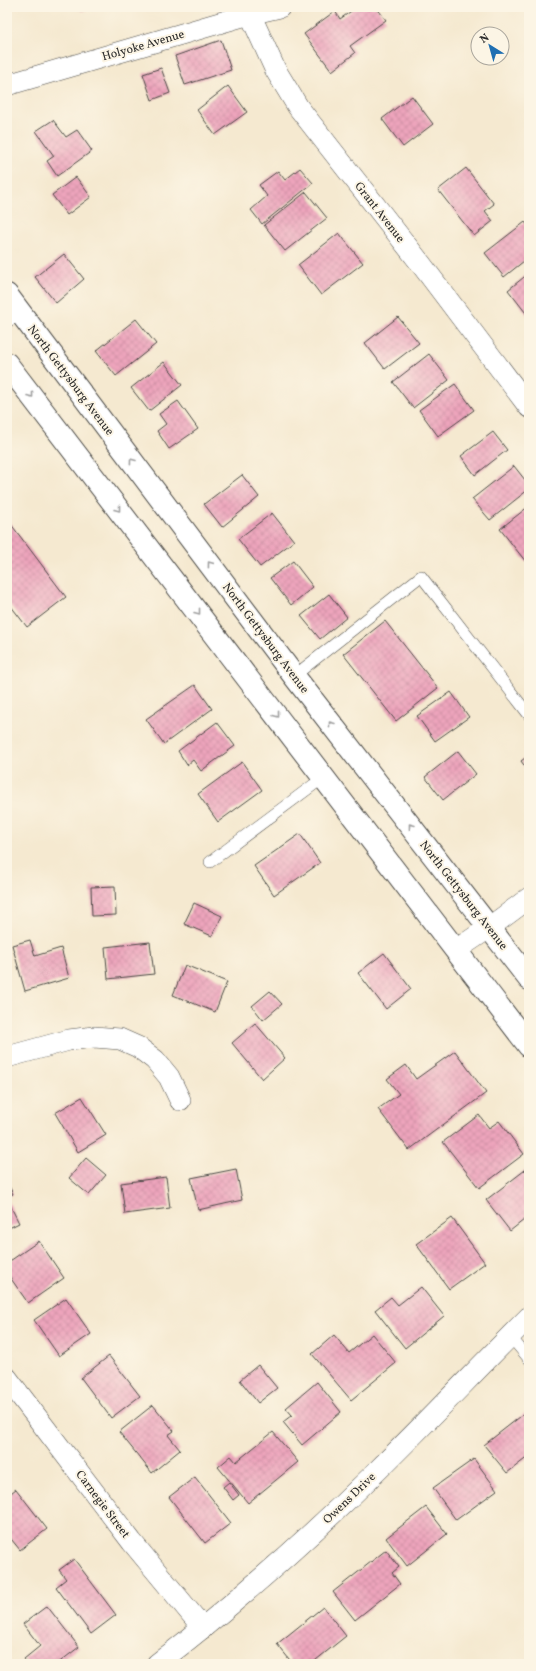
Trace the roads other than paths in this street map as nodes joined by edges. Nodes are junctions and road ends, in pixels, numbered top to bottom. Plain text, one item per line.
1 (280, 7) edge
2 (249, 10) edge
3 (7, 85) edge
4 (7, 295) edge
5 (13, 317) edge
6 (7, 364) edge
7 (529, 407) edge
8 (294, 676) junction
9 (529, 715) edge
10 (324, 777) junction
11 (210, 862) dead end
12 (529, 898) edge
13 (490, 927) junction
14 (456, 950) junction
15 (529, 979) edge
16 (529, 1046) edge
17 (7, 1057) edge
18 (180, 1100) dead end
19 (529, 1317) edge
20 (510, 1336) junction
21 (529, 1359) edge
22 (7, 1378) edge
23 (202, 1628) junction
24 (157, 1664) edge

1 - 2 street, Holyoke Avenue
2 - 3 street, Holyoke Avenue
2 - 7 street, Grant Avenue
4 - 5 main road, North Gettysburg Avenue
8 -> 5 main road, North Gettysburg Avenue
6 -> 10 main road
8 - 9 lane
13 -> 8 main road, North Gettysburg Avenue
10 - 11 lane
10 - 14 main road
12 - 13 street
13 - 14 street
13 - 15 main road, North Gettysburg Avenue
14 - 16 main road
17 - 18 street
19 - 20 street, Owens Drive
20 - 21 lane
20 - 23 street, Owens Drive
22 - 23 street, Carnegie Street
23 - 24 street, Owens Drive

